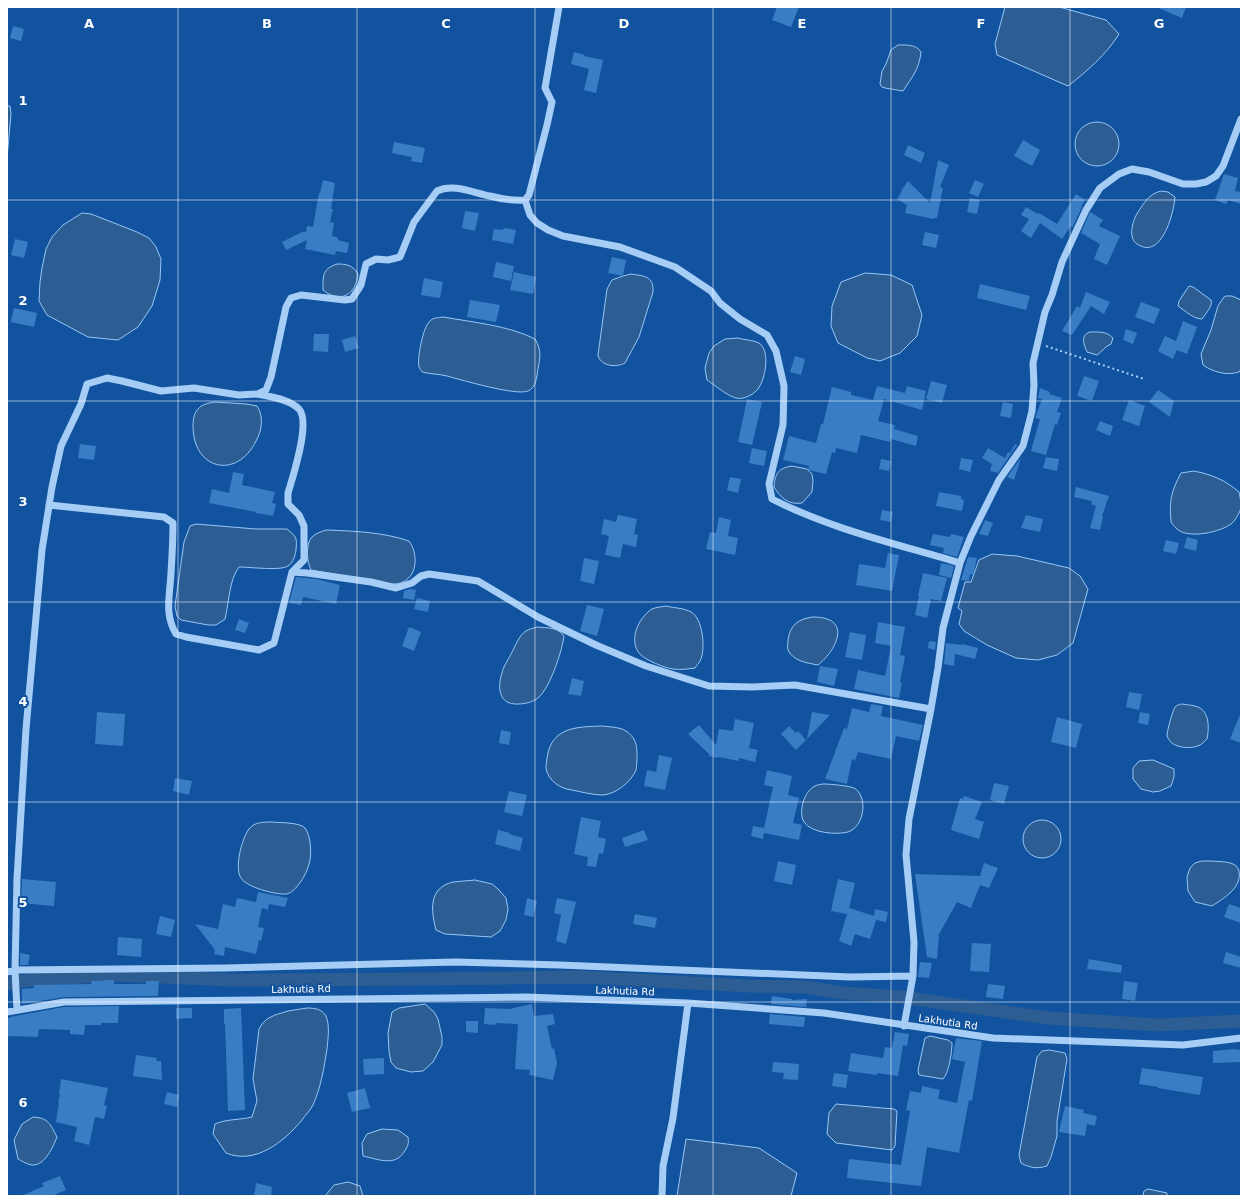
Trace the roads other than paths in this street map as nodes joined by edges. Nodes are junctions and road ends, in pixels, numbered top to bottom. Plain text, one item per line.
1 (559, 7) edge
2 (1241, 119) edge
3 (525, 200) junction
4 (258, 394) junction
5 (49, 505) junction
6 (960, 563) junction
7 (292, 572) junction
8 (931, 709) junction
9 (15, 970) junction
10 (7, 972) edge
11 (913, 976) junction
12 (688, 1003) junction
13 (17, 1010) junction
14 (7, 1012) edge
15 (904, 1026) junction
16 (1241, 1038) edge
17 (662, 1196) edge

1 - 3 street
2 - 6 street
3 - 4 street
3 - 6 street
4 - 5 street
4 - 7 street
5 - 7 street
5 - 9 street
6 - 8 street
7 - 8 street
8 - 11 street
9 - 10 street
9 - 11 street
9 - 13 street
11 - 15 street
12 - 13 street, Lakhutia Rd
12 - 15 street, Lakhutia Rd
12 - 17 street
13 - 14 street, Lakhutia Rd
15 - 16 street, Lakhutia Rd

